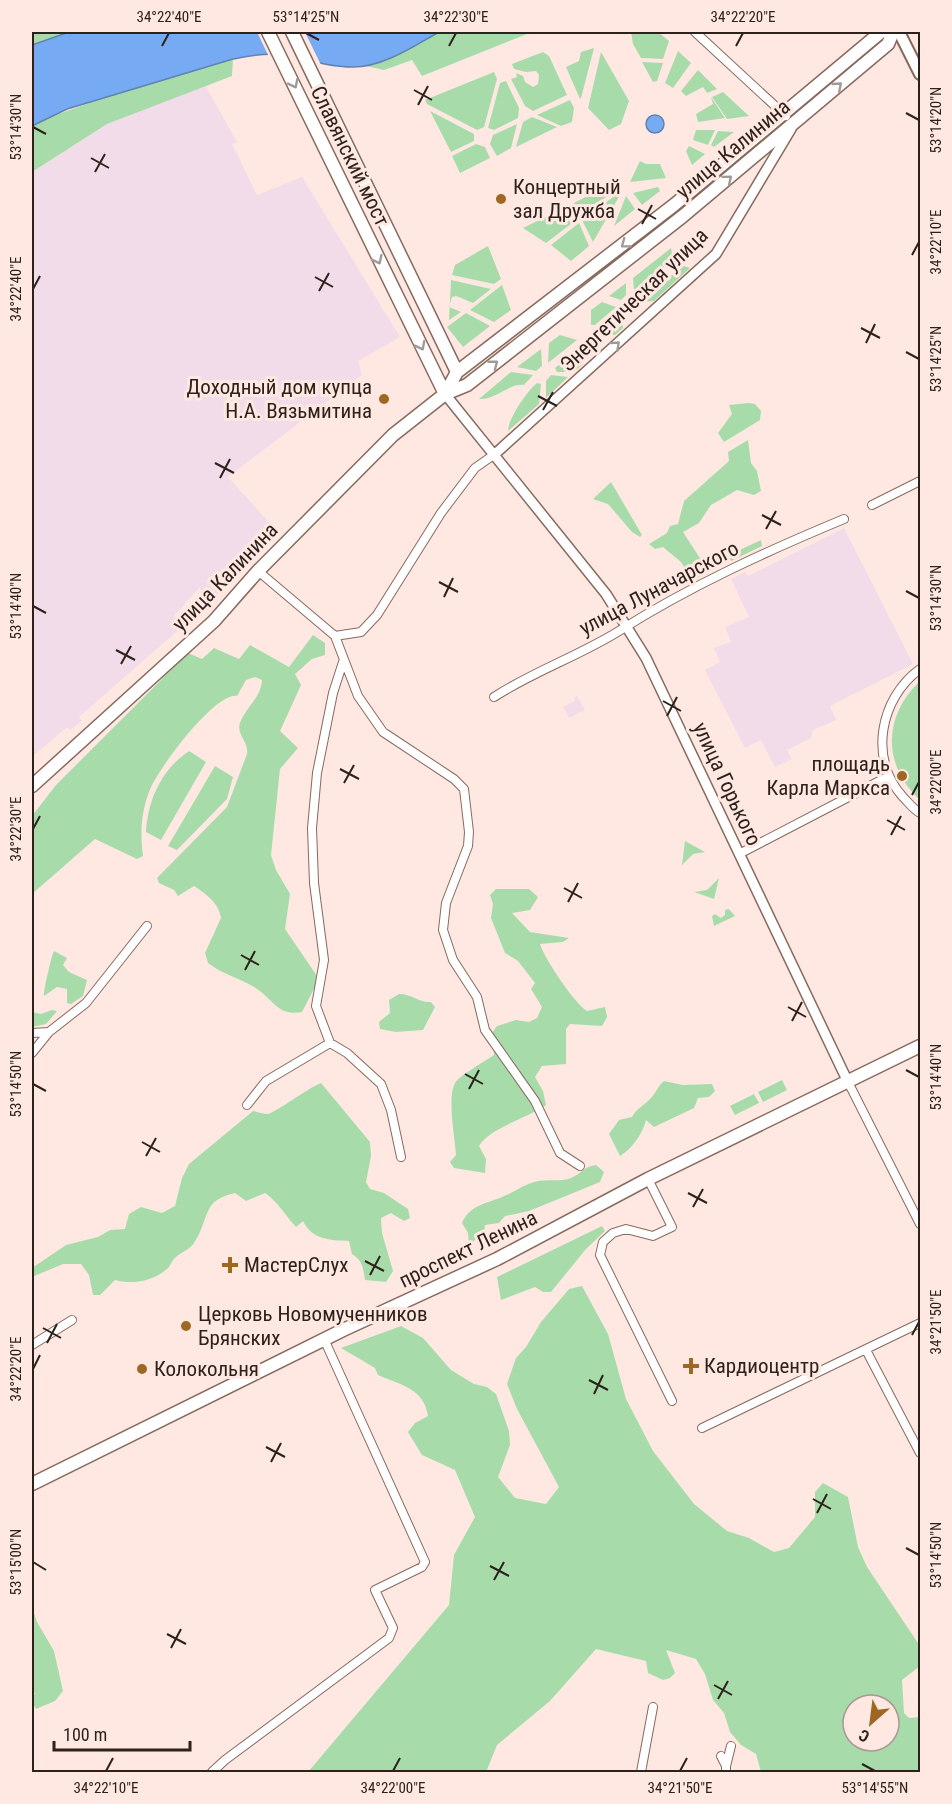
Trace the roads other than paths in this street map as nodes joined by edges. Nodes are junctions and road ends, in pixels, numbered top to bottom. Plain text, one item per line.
1 (268, 32) edge
2 (292, 32) edge
3 (695, 32) edge
4 (881, 32) edge
5 (893, 32) edge
6 (899, 32) edge
7 (921, 74) edge
8 (784, 114) junction
9 (794, 124) junction
10 (396, 298) joint
11 (457, 372) junction
12 (445, 394) junction
13 (495, 454) junction
14 (921, 482) edge
15 (872, 505) dead end
16 (844, 519) dead end
17 (258, 571) junction
18 (626, 626) junction
19 (335, 636) junction
20 (343, 662) junction
21 (921, 669) edge
22 (494, 697) dead end
23 (44, 775) junction
24 (889, 777) junction
25 (32, 786) edge
26 (32, 794) edge
27 (921, 813) edge
28 (739, 854) junction
29 (147, 926) dead end
30 (49, 1032) junction
31 (32, 1033) edge
32 (330, 1043) junction
33 (921, 1046) edge
34 (32, 1053) edge
35 (848, 1080) junction
36 (247, 1105) dead end
37 (401, 1157) dead end
38 (580, 1166) dead end
39 (648, 1179) junction
40 (921, 1224) edge
41 (72, 1320) dead end
42 (921, 1323) edge
43 (324, 1340) junction
44 (32, 1345) edge
45 (866, 1350) junction
46 (672, 1401) dead end
47 (702, 1428) dead end
48 (921, 1453) edge
49 (32, 1484) edge
50 (653, 1707) dead end
51 (731, 1746) dead end
52 (721, 1756) dead end
53 (726, 1769) edge
54 (212, 1773) edge
55 (641, 1773) edge

1 -> 10 main road, Славянский мост
2 - 11 main road, Славянский мост
3 - 8 street
4 - 8 main road, улица Калинина
9 -> 5 main road, улица Калинина
6 - 7 main road
8 - 9 street
8 -> 11 main road, улица Калинина
12 -> 9 main road, улица Калинина
13 -> 9 street, Энергетическая улица
10 -> 12 main road, улица Горького
11 - 12 main road, улица Калинина
12 - 13 street, улица Горького
12 - 17 main road, улица Калинина
13 - 18 street, улица Горького
13 - 19 street, Энергетическая улица
14 - 15 street
16 - 18 street, улица Луначарского
17 - 19 street
17 - 23 main road, улица Калинина
18 - 22 street, улица Луначарского
18 - 28 street, улица Горького
19 - 20 street
20 - 32 street
20 - 38 street
21 - 24 street
23 - 25 main road, улица Калинина
23 - 26 street
24 - 27 street
24 - 28 street
28 - 35 street, улица Горького
29 - 30 street
30 - 31 street
30 - 34 street
32 - 36 street
32 - 37 street
33 - 35 main road, проспект Ленина
35 - 39 main road, проспект Ленина
35 - 40 street, улица Горького
39 - 43 main road, проспект Ленина
39 - 46 street
41 - 44 street
42 - 45 street
43 - 49 main road, проспект Ленина
43 - 54 street
45 - 47 street
45 - 48 street
50 - 55 street
51 - 53 street
52 - 53 street

